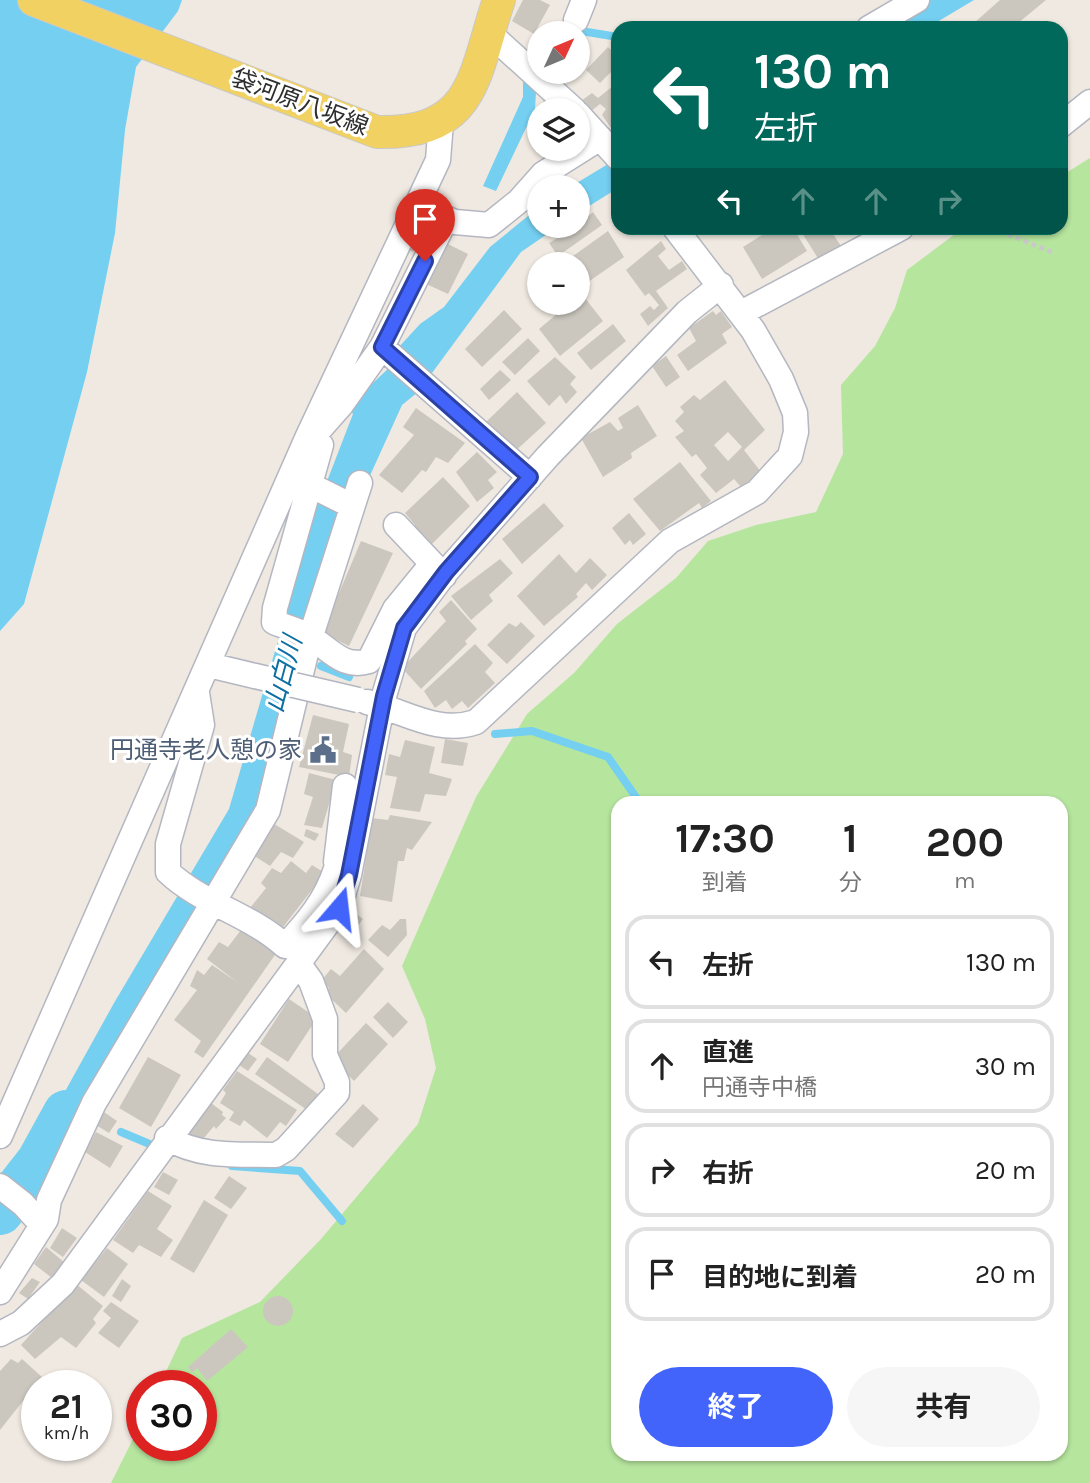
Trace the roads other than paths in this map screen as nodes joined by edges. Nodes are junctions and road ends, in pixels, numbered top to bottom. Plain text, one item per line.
1 (34, 0) edge
2 (499, 0) edge
3 (917, 0) edge
4 (881, 21) edge
5 (488, 32) junction
6 (561, 98) edge
7 (1090, 102) edge
8 (1068, 120) edge
9 (433, 124) junction
10 (590, 127) edge
11 (611, 150) edge
12 (611, 153) edge
13 (416, 207) junction
14 (446, 219) junction
15 (681, 235) edge
16 (881, 235) edge
17 (721, 285) junction
18 (741, 313) junction
19 (387, 352) junction
20 (308, 436) junction
21 (530, 477) junction
22 (312, 486) junction
23 (396, 525) dead end
24 (437, 570) junction
25 (310, 637) junction
26 (209, 665) junction
27 (197, 693) junction
28 (370, 703) junction
29 (345, 786) dead end
30 (343, 869) junction
31 (212, 901) junction
32 (298, 963) junction
33 (0, 1136) edge
34 (167, 1139) junction
35 (0, 1186) edge
36 (42, 1225) junction
37 (0, 1292) edge
38 (0, 1334) edge

1 - 9 main road, 袋河原八坂線
2 - 5 main road
3 - 4 street
5 - 6 street
5 - 9 main road
7 - 8 street
9 - 13 street
10 - 11 street
12 - 14 street
13 - 14 street
13 - 20 street
14 - 19 street
15 - 17 street
16 - 18 street
17 - 18 street
17 - 21 street
18 - 28 street
19 - 20 street
19 - 21 street
20 - 22 street
20 - 26 street
21 - 24 street
22 - 25 street
22 - 25 street
23 - 24 street
24 - 25 street
24 - 28 street
25 - 31 street
26 - 27 street
26 - 28 street, bridge
27 - 31 street
27 - 33 street
28 - 30 street
29 - 30 street
30 - 31 street
30 - 32 street
31 - 36 street
32 - 34 street
32 - 34 street
34 - 38 street
35 - 36 street
36 - 37 street

